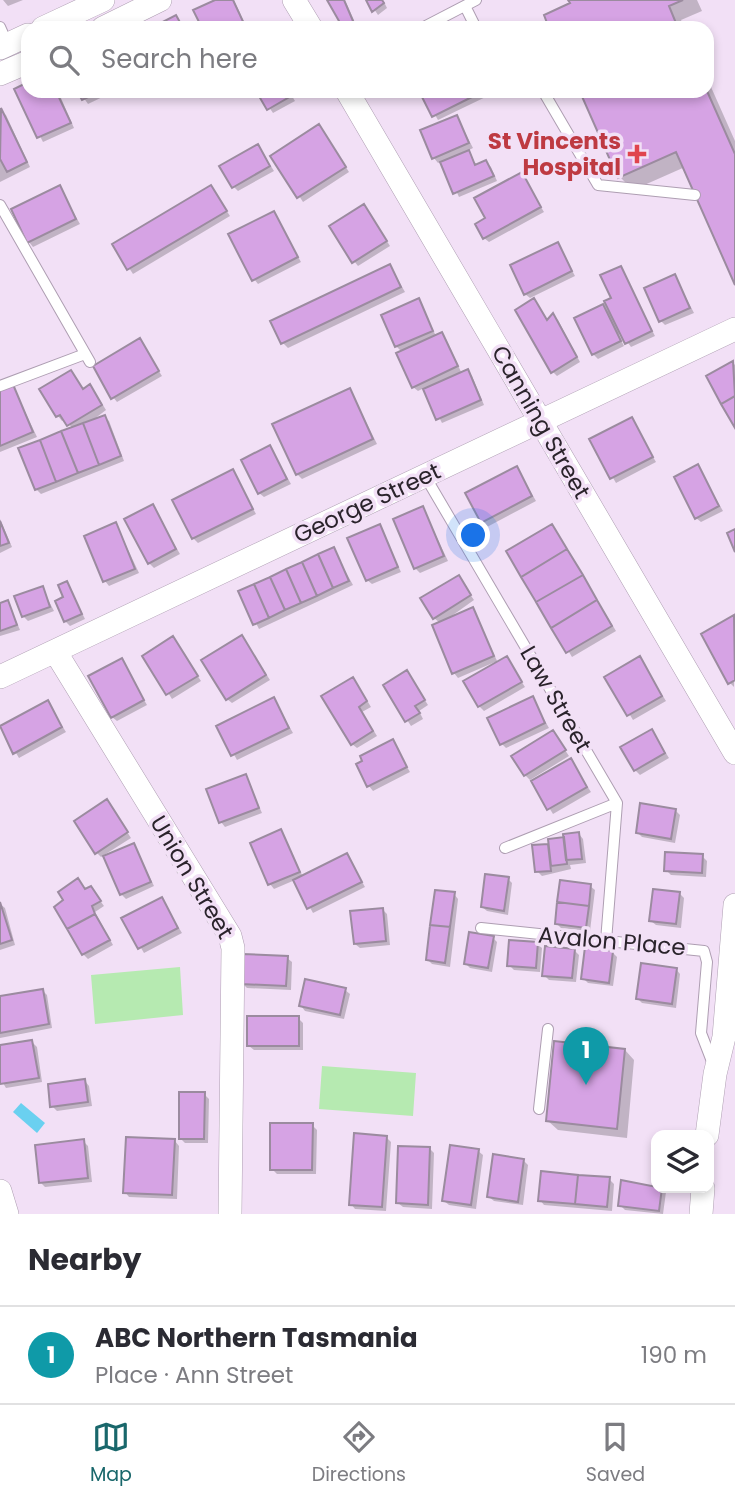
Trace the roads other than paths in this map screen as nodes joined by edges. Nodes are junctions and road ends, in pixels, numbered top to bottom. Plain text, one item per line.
1 (103, 0) edge
2 (160, 0) edge
3 (294, 0) edge
4 (476, 0) edge
5 (465, 6) junction
6 (58, 21) edge
7 (117, 21) edge
8 (307, 21) edge
9 (436, 21) edge
10 (472, 21) edge
11 (9, 39) edge
12 (15, 68) edge
13 (351, 98) edge
14 (547, 98) edge
15 (695, 195) dead end
16 (0, 205) edge
17 (735, 329) edge
18 (0, 386) edge
19 (541, 421) junction
20 (425, 476) junction
21 (55, 651) junction
22 (0, 677) edge
23 (728, 727) edge
24 (735, 753) edge
25 (617, 803) junction
26 (505, 848) dead end
27 (735, 905) edge
28 (481, 928) dead end
29 (606, 941) junction
30 (548, 1029) dead end
31 (713, 1045) junction
32 (725, 1070) edge
33 (539, 1110) dead end
34 (709, 1130) edge
35 (0, 1191) edge
36 (703, 1193) edge
37 (7, 1214) edge
38 (230, 1214) edge
39 (701, 1214) edge

1 - 6 street
2 - 7 street
3 - 8 street
4 - 5 lane
5 - 9 lane
5 - 10 lane
11 - 12 street
13 - 19 street, Canning Street
14 - 15 lane
16 - 18 lane
17 - 19 street, George Street
19 - 20 street, George Street
19 - 23 street, Canning Street
20 - 21 street, George Street
20 - 25 lane, Law Street
21 - 22 street, George Street
21 - 38 street, Union Street
23 - 24 street, Canning Street
25 - 26 lane
25 - 29 lane
27 - 31 street
28 - 29 lane, Avalon Place
29 - 31 lane, Avalon Place
30 - 33 lane
31 - 32 street
32 - 34 street
35 - 37 street
36 - 39 street

